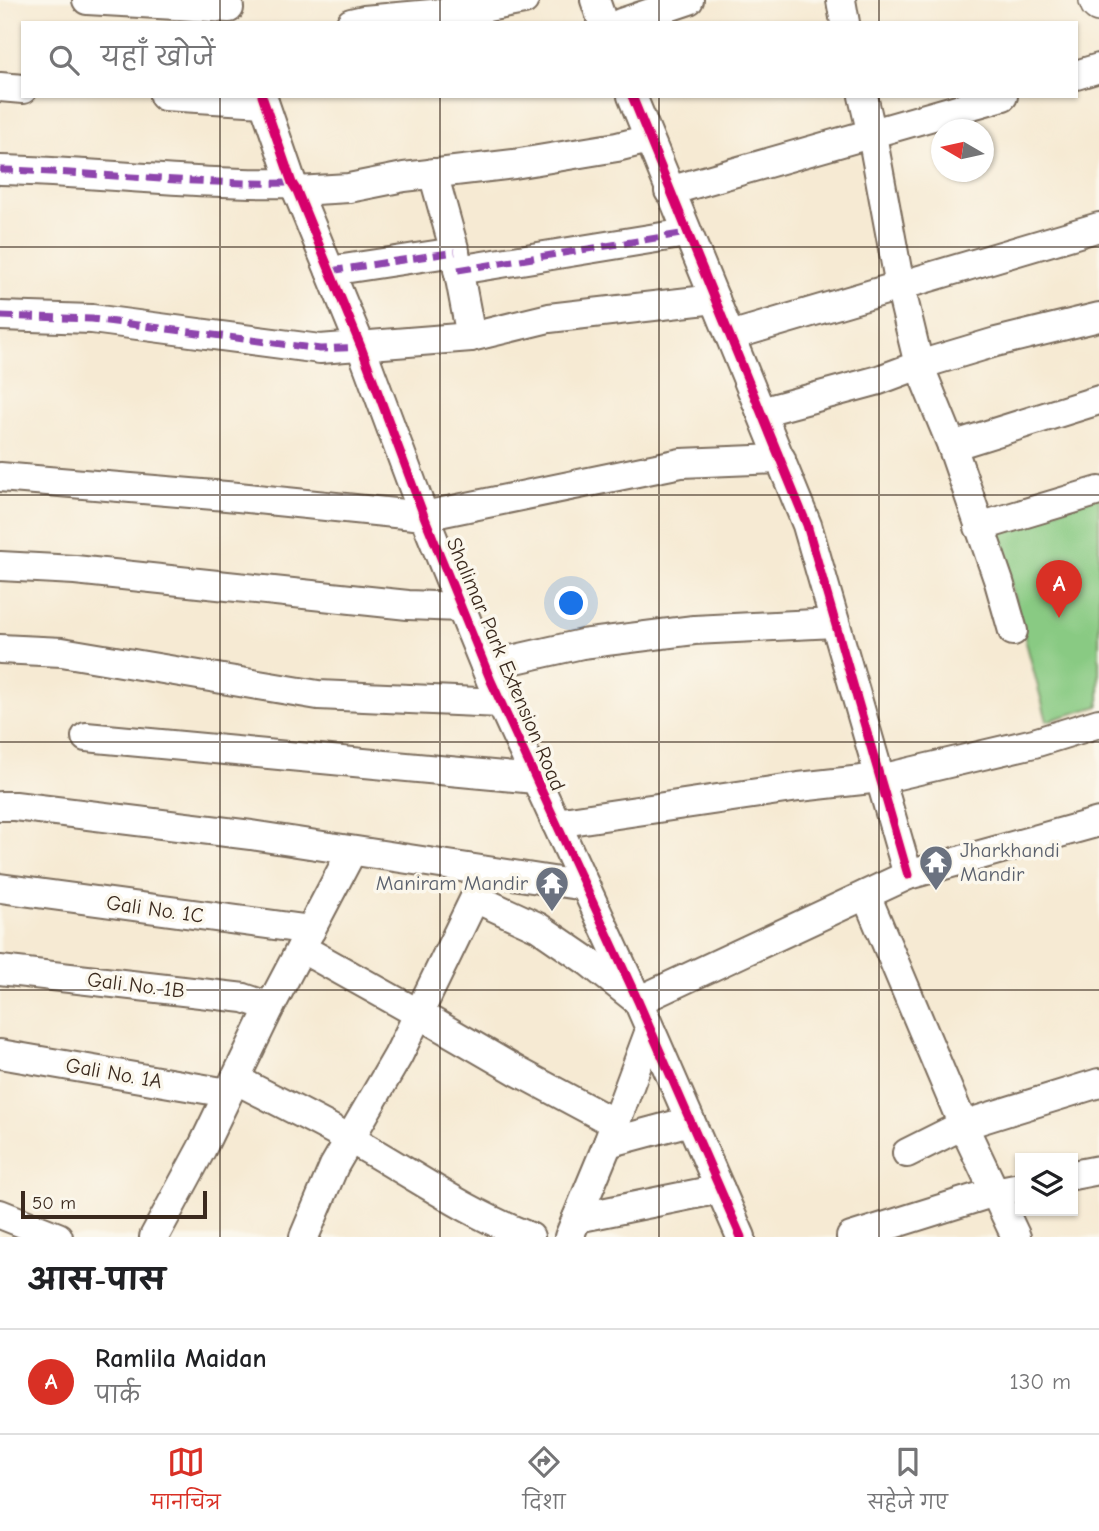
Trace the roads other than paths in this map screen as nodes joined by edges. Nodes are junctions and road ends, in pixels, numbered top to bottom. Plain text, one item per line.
1 (87, 0) edge
2 (524, 0) edge
3 (595, 0) edge
4 (689, 0) edge
5 (841, 0) edge
6 (230, 10) edge
7 (360, 21) edge
8 (602, 21) edge
9 (627, 21) edge
10 (845, 21) edge
11 (1099, 68) edge
12 (1078, 74) edge
13 (0, 87) edge
14 (21, 89) edge
15 (230, 98) edge
16 (633, 98) edge
17 (863, 98) edge
18 (996, 98) edge
19 (263, 99) edge
20 (872, 135) junction
21 (649, 139) junction
22 (0, 170) edge
23 (433, 173) junction
24 (295, 187) junction
25 (669, 191) junction
26 (1099, 227) edge
27 (687, 233) junction
28 (457, 261) junction
29 (330, 271) junction
30 (900, 286) junction
31 (715, 299) junction
32 (0, 316) edge
33 (1099, 317) edge
34 (730, 336) junction
35 (471, 337) junction
36 (361, 347) junction
37 (919, 365) junction
38 (1099, 400) edge
39 (761, 412) junction
40 (952, 446) junction
41 (780, 460) junction
42 (0, 477) edge
43 (1099, 491) edge
44 (424, 516) junction
45 (979, 527) junction
46 (0, 566) edge
47 (460, 607) junction
48 (835, 623) junction
49 (1013, 631) dead end
50 (0, 649) edge
51 (485, 667) junction
52 (500, 703) junction
53 (1099, 723) edge
54 (86, 737) dead end
55 (880, 778) junction
56 (535, 779) junction
57 (0, 806) edge
58 (1099, 822) edge
59 (556, 823) junction
60 (352, 851) junction
61 (488, 872) junction
62 (908, 875) junction
63 (585, 886) junction
64 (0, 888) edge
65 (866, 895) junction
66 (475, 898) junction
67 (306, 939) junction
68 (0, 970) edge
69 (638, 1001) junction
70 (270, 1007) junction
71 (419, 1013) junction
72 (650, 1030) junction
73 (0, 1054) edge
74 (1099, 1083) edge
75 (232, 1086) junction
76 (690, 1121) junction
77 (963, 1125) junction
78 (612, 1133) junction
79 (350, 1139) junction
80 (907, 1153) dead end
81 (1099, 1170) edge
82 (1078, 1174) edge
83 (720, 1189) junction
84 (1008, 1189) edge
85 (0, 1214) edge
86 (573, 1228) edge
87 (58, 1237) edge
88 (154, 1237) edge
89 (304, 1237) edge
90 (530, 1237) edge
91 (741, 1237) edge
92 (851, 1237) edge
93 (1016, 1237) edge

1 - 6 street
2 - 7 street
3 - 8 street
4 - 9 street
5 - 10 street
11 - 12 street
13 - 14 street
15 - 19 street
16 - 21 street
17 - 20 street
18 - 20 street
19 - 24 street, Shalimar Park Extension Road
20 - 25 street
20 - 30 street
21 - 23 street
21 - 25 street
22 - 24 street
23 - 24 street
23 - 28 street
24 - 29 street, Shalimar Park Extension Road
25 - 27 street
26 - 30 street
27 - 28 street
27 - 31 street
28 - 29 street
28 - 35 street
29 - 36 street, Shalimar Park Extension Road
30 - 34 street
30 - 37 street
31 - 34 street
31 - 35 street
32 - 36 street
33 - 37 street
34 - 39 street
35 - 36 street
36 - 44 street, Shalimar Park Extension Road
37 - 39 street
37 - 40 street
38 - 40 street
39 - 41 street
40 - 45 street
41 - 44 street
41 - 48 street
42 - 44 street
43 - 45 street
44 - 47 street, Shalimar Park Extension Road
45 - 49 street
46 - 47 street
47 - 51 street, Shalimar Park Extension Road
48 - 51 street
48 - 55 street
50 - 52 street
51 - 52 street, Shalimar Park Extension Road
52 - 56 street, Shalimar Park Extension Road
53 - 55 street
54 - 56 street
55 - 59 street
55 - 62 street
56 - 59 street, Shalimar Park Extension Road
57 - 60 street
58 - 62 street
59 - 63 street, Shalimar Park Extension Road
60 - 61 street
60 - 67 street
61 - 63 street
61 - 66 street
62 - 65 street
63 - 69 street, Shalimar Park Extension Road
64 - 67 street, Gali No. 1C
65 - 69 street
65 - 77 street
66 - 69 street
66 - 71 street
67 - 70 street
67 - 71 street
68 - 70 street, Gali No. 1B
69 - 72 street, Shalimar Park Extension Road
70 - 75 street
71 - 78 street
71 - 79 street
72 - 76 street, Shalimar Park Extension Road
72 - 78 street
73 - 75 street, Gali No. 1A
74 - 77 street
75 - 79 street, Gali No. 1A
75 - 88 street
76 - 78 street
76 - 83 street, Shalimar Park Extension Road
77 - 80 street
77 - 84 street
78 - 86 street
79 - 89 street
79 - 90 street, Gali No. 1A
81 - 82 street
83 - 86 street
83 - 91 street, Shalimar Park Extension Road
84 - 92 street
84 - 93 street
85 - 87 street

